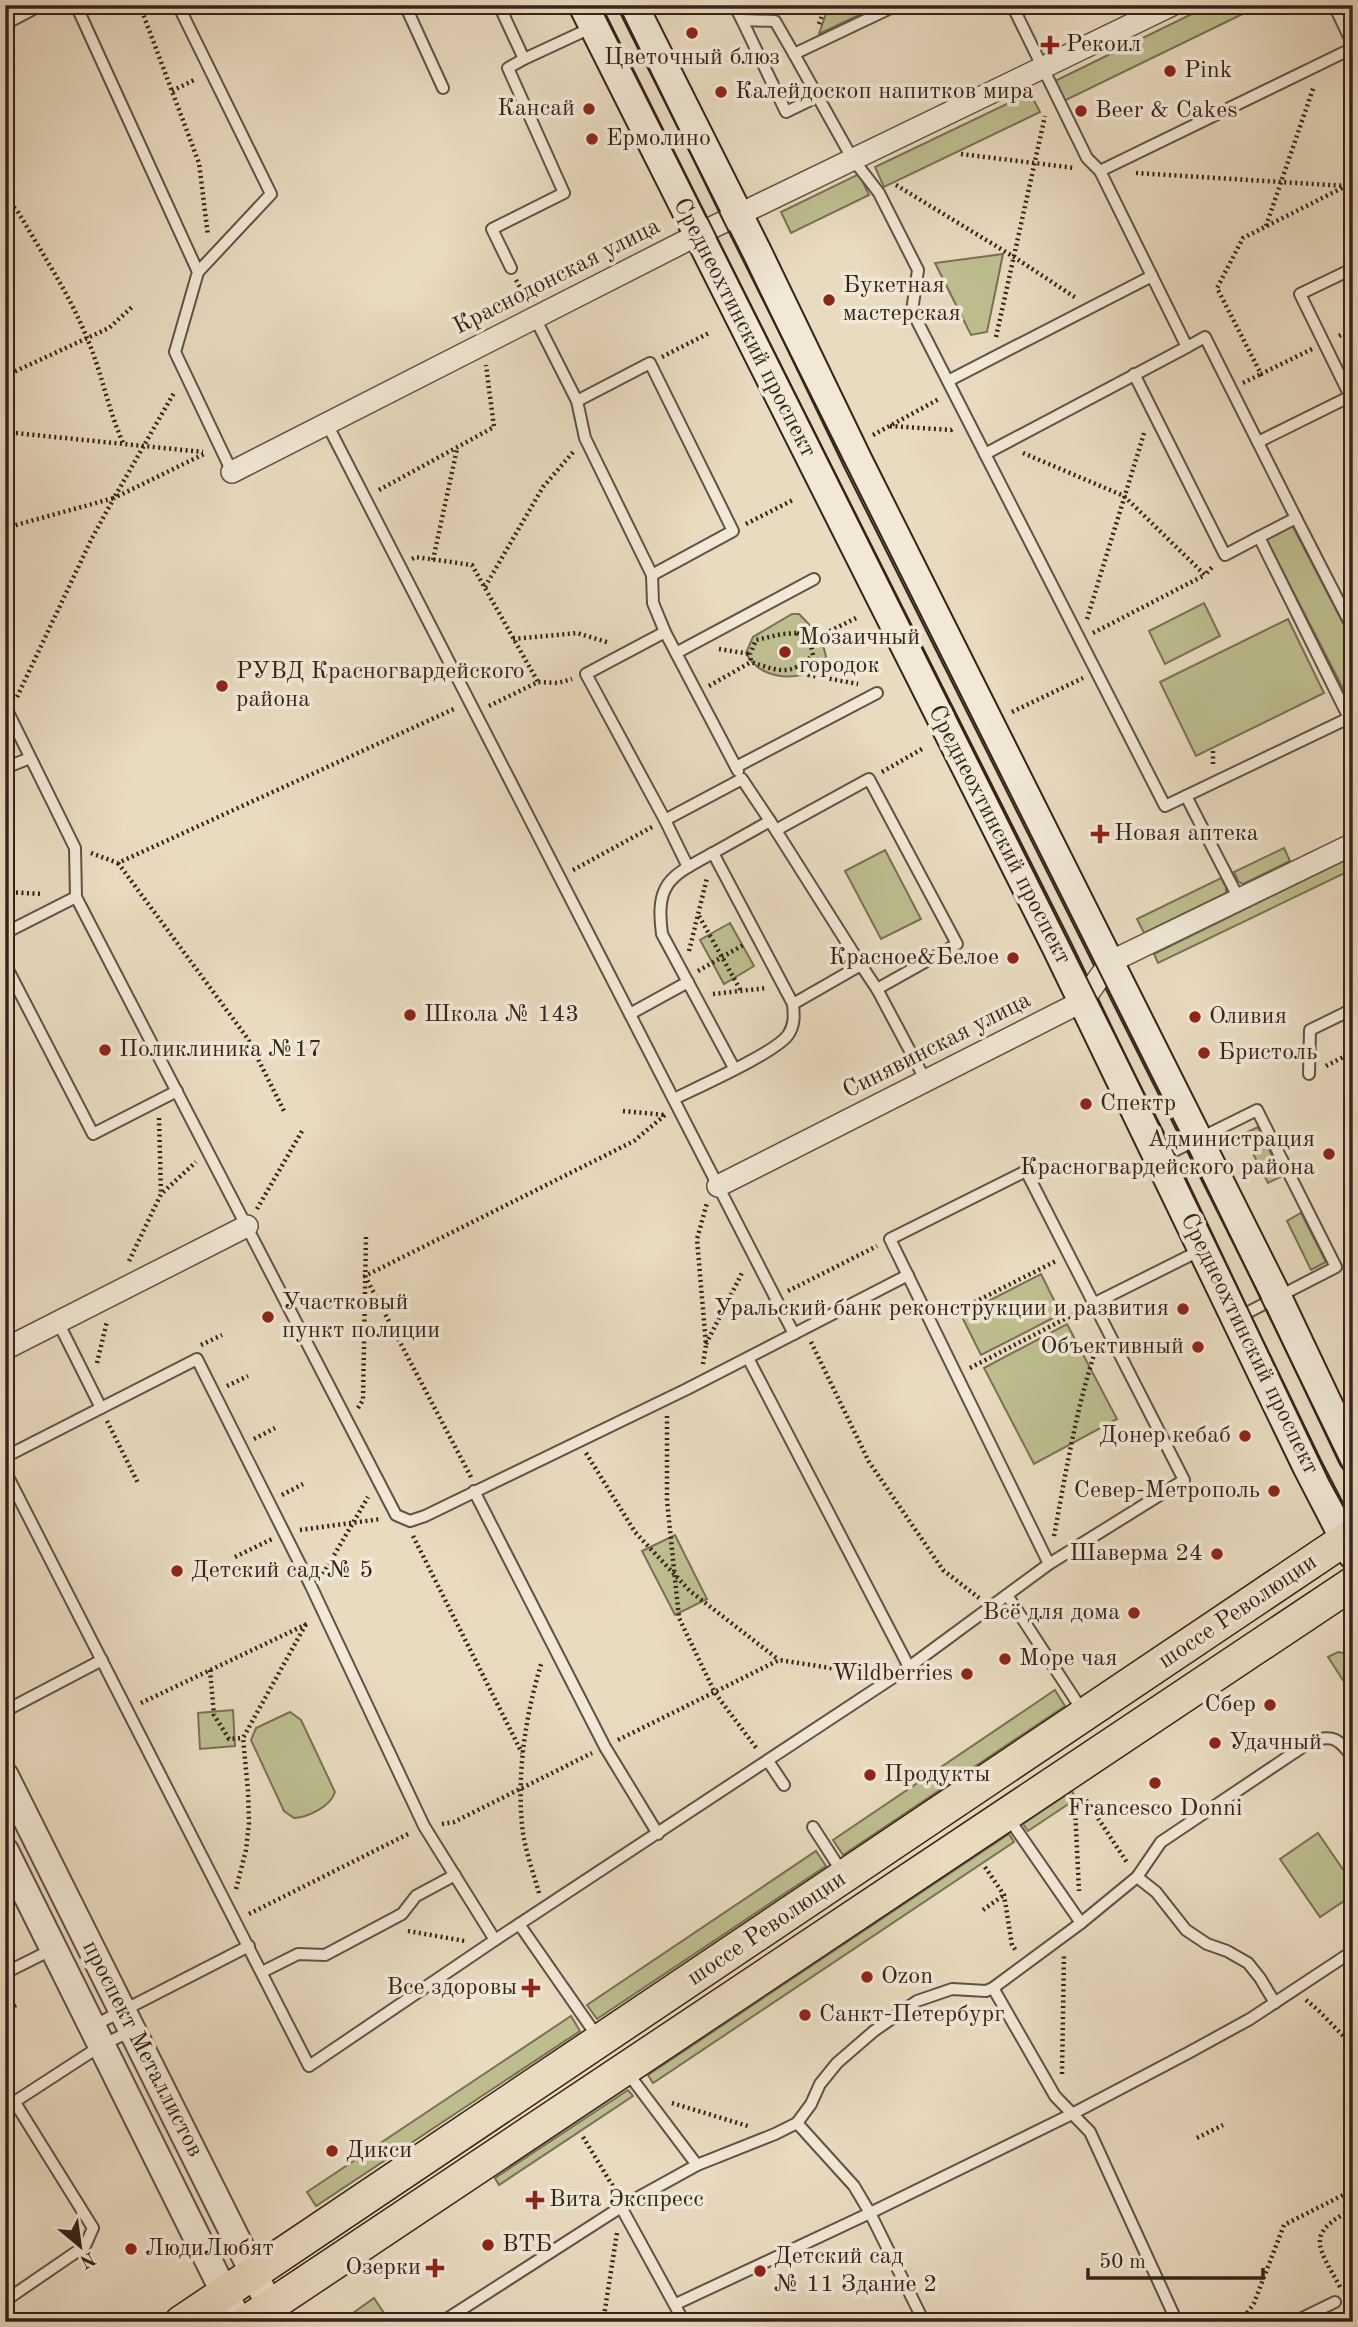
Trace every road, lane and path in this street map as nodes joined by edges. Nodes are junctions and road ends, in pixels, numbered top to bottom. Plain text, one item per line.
1 (41, 5) edge
2 (145, 5) edge
3 (178, 5) edge
4 (405, 5) edge
5 (499, 5) edge
6 (633, 5) edge
7 (734, 5) edge
8 (897, 5) edge
9 (1012, 5) edge
10 (1172, 5) edge
11 (1334, 5) edge
12 (79, 6) edge
13 (588, 16) edge
14 (742, 20) junction
15 (5, 24) edge
16 (1353, 47) edge
17 (794, 54) junction
18 (524, 60) junction
19 (1322, 64) junction
20 (1042, 67) junction
21 (211, 72) junction
22 (443, 88) dead end
23 (172, 91) junction
24 (817, 97) junction
25 (1045, 116) dead end
26 (961, 154) dead end
27 (852, 158) junction
28 (1034, 163) junction
29 (1100, 171) junction
30 (1281, 182) junction
31 (896, 185) dead end
32 (1346, 186) junction
33 (1353, 187) edge
34 (5, 201) edge
35 (738, 215) junction
36 (1265, 227) junction
37 (697, 235) junction
38 (1014, 257) junction
39 (211, 258) junction
40 (511, 268) dead end
41 (1353, 271) edge
42 (198, 272) junction
43 (1152, 276) junction
44 (132, 307) dead end
45 (1090, 308) junction
46 (535, 318) junction
47 (711, 332) dead end
48 (88, 338) junction
49 (1325, 343) junction
50 (483, 344) junction
51 (1187, 347) junction
52 (992, 359) junction
53 (650, 363) junction
54 (1134, 374) junction
55 (5, 376) edge
56 (188, 379) junction
57 (948, 381) junction
58 (953, 392) junction
59 (1352, 395) edge
60 (577, 401) junction
61 (1152, 409) junction
62 (968, 421) junction
63 (327, 424) junction
64 (889, 426) junction
65 (5, 432) edge
66 (872, 435) dead end
67 (585, 438) junction
68 (1258, 442) junction
69 (1003, 444) junction
70 (124, 445) junction
71 (220, 446) junction
72 (143, 447) junction
73 (457, 449) junction
74 (206, 453) junction
75 (985, 454) junction
76 (232, 472) joint
77 (1124, 496) junction
78 (365, 497) junction
79 (114, 498) junction
80 (795, 499) dead end
81 (1296, 518) junction
82 (5, 528) edge
83 (733, 531) junction
84 (1259, 537) junction
85 (1225, 555) junction
86 (433, 560) junction
87 (399, 565) junction
88 (652, 575) junction
89 (1205, 575) junction
90 (814, 579) dead end
91 (485, 588) junction
92 (856, 618) dead end
93 (1353, 629) edge
94 (665, 632) junction
95 (513, 639) junction
96 (1080, 640) junction
97 (810, 641) junction
98 (676, 653) junction
99 (624, 654) junction
100 (751, 662) junction
101 (800, 667) junction
102 (1097, 671) junction
103 (586, 674) junction
104 (538, 682) junction
105 (859, 685) dead end
106 (697, 693) junction
107 (877, 693) dead end
108 (470, 701) junction
109 (7, 710) edge
110 (475, 713) junction
111 (1011, 713) dead end
112 (1350, 716) edge
113 (922, 749) dead end
114 (30, 758) junction
115 (736, 767) junction
116 (5, 768) edge
117 (742, 779) junction
118 (869, 779) junction
119 (1186, 796) junction
120 (665, 820) junction
121 (773, 825) junction
122 (1353, 844) edge
123 (75, 848) junction
124 (713, 853) junction
125 (118, 863) junction
126 (688, 867) junction
127 (560, 877) junction
128 (76, 897) junction
129 (1239, 899) junction
130 (698, 914) junction
131 (5, 933) edge
132 (758, 937) junction
133 (722, 957) junction
134 (1110, 962) junction
135 (5, 964) edge
136 (861, 965) junction
137 (685, 978) junction
138 (784, 986) junction
139 (877, 989) junction
140 (741, 991) junction
141 (695, 997) junction
142 (1083, 1001) junction
143 (793, 1004) junction
144 (1349, 1011) edge
145 (630, 1014) junction
146 (1353, 1027) edge
147 (1353, 1052) edge
148 (733, 1069) junction
149 (1309, 1074) joint
150 (926, 1081) junction
151 (177, 1091) junction
152 (158, 1100) junction
153 (676, 1104) junction
154 (623, 1111) dead end
155 (285, 1114) dead end
156 (665, 1115) junction
157 (302, 1131) dead end
158 (1197, 1139) junction
159 (208, 1151) junction
160 (1160, 1157) junction
161 (718, 1186) junction
162 (247, 1226) junction
163 (366, 1237) dead end
164 (890, 1239) junction
165 (1204, 1249) junction
166 (753, 1252) junction
167 (1069, 1255) junction
168 (908, 1275) junction
169 (365, 1276) junction
170 (775, 1297) junction
171 (1277, 1297) junction
172 (1093, 1304) junction
173 (1237, 1318) junction
174 (58, 1322) junction
175 (932, 1324) junction
176 (1104, 1325) junction
177 (799, 1331) junction
178 (5, 1349) edge
179 (748, 1357) junction
180 (956, 1375) junction
181 (248, 1376) dead end
182 (215, 1392) junction
183 (667, 1398) junction
184 (101, 1408) junction
185 (348, 1421) junction
186 (275, 1428) dead end
187 (578, 1441) junction
188 (241, 1445) junction
189 (5, 1457) edge
190 (1353, 1457) edge
191 (5, 1471) edge
192 (303, 1484) dead end
193 (139, 1485) dead end
194 (381, 1485) junction
195 (474, 1491) junction
196 (269, 1502) junction
197 (396, 1515) junction
198 (352, 1523) junction
199 (285, 1532) junction
200 (413, 1535) dead end
201 (1350, 1543) edge
202 (235, 1558) dead end
203 (1049, 1564) junction
204 (674, 1574) junction
205 (1353, 1583) edge
206 (313, 1590) junction
207 (1007, 1595) junction
208 (990, 1607) junction
209 (325, 1616) junction
210 (306, 1624) junction
211 (551, 1641) junction
212 (102, 1660) junction
213 (779, 1660) junction
214 (909, 1667) junction
215 (210, 1670) junction
216 (893, 1677) junction
217 (715, 1693) junction
218 (127, 1709) junction
219 (5, 1711) edge
220 (1085, 1714) junction
221 (243, 1738) junction
222 (605, 1747) junction
223 (523, 1755) junction
224 (1353, 1758) edge
225 (768, 1761) junction
226 (5, 1776) edge
227 (784, 1785) dead end
228 (521, 1788) junction
229 (1086, 1800) dead end
230 (1075, 1807) dead end
231 (1005, 1814) junction
232 (424, 1826) junction
233 (813, 1828) dead end
234 (658, 1834) junction
235 (5, 1851) edge
236 (985, 1867) dead end
237 (455, 1875) junction
238 (845, 1876) junction
239 (1137, 1877) junction
240 (1004, 1895) junction
241 (229, 1906) junction
242 (543, 1909) junction
243 (983, 1910) dead end
244 (236, 1920) junction
245 (1081, 1923) junction
246 (519, 1924) junction
247 (380, 1925) junction
248 (1064, 1935) junction
249 (491, 1942) junction
250 (249, 1945) junction
251 (54, 1948) junction
252 (1353, 1951) edge
253 (1026, 1964) junction
254 (262, 1972) junction
255 (5, 1973) edge
256 (993, 1988) junction
257 (1294, 1991) junction
258 (1275, 2003) junction
259 (16, 2005) dead end
260 (5, 2011) edge
261 (127, 2020) junction
262 (97, 2036) junction
263 (600, 2041) junction
264 (1353, 2046) edge
265 (624, 2068) junction
266 (645, 2095) junction
267 (1062, 2104) junction
268 (10, 2105) edge
269 (1072, 2113) junction
270 (797, 2123) junction
271 (1223, 2125) dead end
272 (775, 2134) junction
273 (583, 2137) dead end
274 (1197, 2138) dead end
275 (697, 2165) junction
276 (1353, 2190) edge
277 (621, 2207) junction
278 (1353, 2209) edge
279 (870, 2213) junction
280 (254, 2273) junction
281 (5, 2292) edge
282 (225, 2293) junction
283 (1340, 2300) joint
284 (676, 2304) junction
285 (265, 2316) edge
286 (181, 2322) edge
287 (239, 2322) edge
288 (442, 2322) edge
289 (603, 2322) edge
290 (684, 2322) edge
291 (924, 2322) edge
292 (1177, 2322) edge
293 (1241, 2322) edge
294 (1294, 2322) edge

1 - 15 lane
2 - 23 path
3 - 21 lane
4 - 22 lane
5 - 18 lane
6 - 35 main road, Среднеохтинский проспект
7 - 14 lane
8 - 17 lane
9 - 20 lane
10 - 20 street, Краснодонская улица
11 - 16 lane
12 - 42 lane
13 - 18 lane
13 - 37 main road, Среднеохтинский проспект
14 - 17 lane
14 - 24 lane
16 - 19 lane
17 - 24 lane
18 - 40 lane
19 - 29 lane
19 - 30 path
20 - 27 street, Краснодонская улица
20 - 29 lane
21 - 23 path
21 - 39 lane
23 - 39 path
24 - 27 lane
25 - 28 path
26 - 28 path
27 - 35 street, Краснодонская улица
27 - 57 lane
28 - 29 path
28 - 38 path
29 - 30 path
29 - 43 lane
30 - 32 path
30 - 36 path
31 - 38 path
32 - 33 path
32 - 36 path
34 - 48 path
35 - 37 street, Краснодонская улица
35 - 134 main road, Среднеохтинский проспект
36 - 49 path
37 - 46 street, Краснодонская улица
37 - 142 main road, Среднеохтинский проспект
38 - 45 path
38 - 52 path
39 - 42 lane
41 - 49 lane
42 - 56 lane
43 - 45 lane
43 - 51 lane
44 - 48 path
45 - 52 lane
46 - 50 street, Краснодонская улица
46 - 60 lane
47 - 53 path
48 - 55 path
48 - 70 path
49 - 59 lane
50 - 63 street, Краснодонская улица
50 - 73 path
51 - 54 lane
51 - 68 lane
52 - 57 lane
53 - 60 lane
53 - 83 lane
54 - 61 lane
54 - 69 lane
56 - 71 lane
56 - 72 path
57 - 58 lane
58 - 62 lane
58 - 64 path
59 - 68 lane
60 - 67 lane
61 - 77 path
61 - 85 lane
62 - 64 path
62 - 75 lane
63 - 76 street, Краснодонская улица
63 - 78 lane
64 - 66 path
65 - 70 path
67 - 88 lane
67 - 91 path
68 - 81 lane
69 - 75 lane
69 - 77 path
70 - 72 path
71 - 74 path
71 - 76 lane
72 - 74 path
72 - 79 path
73 - 78 path
73 - 86 path
74 - 79 path
75 - 96 lane
77 - 89 path
77 - 96 path
78 - 87 lane
79 - 82 path
79 - 109 path
80 - 83 path
81 - 84 lane
81 - 93 lane
83 - 88 lane
84 - 85 lane
84 - 112 lane
85 - 89 path
86 - 87 path
86 - 91 path
87 - 108 lane
88 - 94 lane
89 - 96 path
90 - 98 lane
91 - 95 path
92 - 97 path
94 - 98 lane
94 - 99 lane
95 - 99 path
95 - 104 path
96 - 102 lane
97 - 100 path
97 - 101 path
98 - 106 lane
99 - 103 lane
100 - 101 path
100 - 106 path
101 - 105 path
102 - 111 path
102 - 119 lane
103 - 104 path
103 - 120 lane
104 - 110 path
106 - 115 lane
107 - 115 lane
108 - 110 lane
108 - 125 path
109 - 114 lane
110 - 127 lane
112 - 119 lane
113 - 118 path
114 - 116 lane
114 - 123 lane
115 - 117 lane
117 - 120 lane
117 - 121 lane
118 - 121 lane
118 - 139 lane
119 - 129 lane
120 - 126 lane
120 - 127 path
121 - 124 lane
121 - 136 lane
122 - 129 street, Синявинская улица
123 - 125 path
123 - 128 lane
124 - 126 lane
124 - 130 path
124 - 132 lane
125 - 155 path
126 - 137 lane
127 - 145 lane
128 - 131 lane
128 - 151 lane
129 - 134 street, Синявинская улица
130 - 133 path
130 - 137 path
132 - 133 path
132 - 138 lane
133 - 137 path
133 - 140 path
134 - 142 street, Синявинская улица
134 - 158 main road, Среднеохтинский проспект
135 - 152 lane
136 - 139 lane
136 - 143 lane
137 - 141 lane
137 - 145 lane
138 - 140 path
138 - 143 lane
139 - 150 lane
140 - 141 path
141 - 148 lane
142 - 150 street, Синявинская улица
142 - 160 main road, Среднеохтинский проспект
143 - 148 lane
144 - 146 lane
144 - 149 lane
145 - 153 lane
147 - 149 path
148 - 153 lane
150 - 161 street, Синявинская улица
151 - 152 lane
151 - 159 lane
152 - 159 path
153 - 156 path
153 - 161 lane
154 - 156 path
156 - 169 path
157 - 162 path
158 - 160 lane
158 - 171 main road, Среднеохтинский проспект
158 - 171 lane
159 - 162 lane
160 - 165 main road, Среднеохтинский проспект
161 - 166 lane
161 - 166 path
162 - 174 street
162 - 185 lane
163 - 169 path
164 - 167 lane
164 - 168 lane
164 - 170 path
165 - 172 lane
165 - 173 main road, Среднеохтинский проспект
166 - 170 lane
167 - 172 lane
167 - 175 path
168 - 175 lane
168 - 177 lane
169 - 185 path
169 - 195 path
170 - 177 lane
171 - 173 lane
171 - 190 main road, Среднеохтинский проспект
172 - 176 lane
172 - 180 path
173 - 201 main road, Среднеохтинский проспект
174 - 178 street
174 - 184 lane
175 - 180 lane
176 - 203 path
176 - 203 lane
177 - 179 lane
177 - 208 path
179 - 183 lane
179 - 214 lane
180 - 203 lane
181 - 182 path
182 - 184 lane
182 - 188 lane
183 - 187 lane
183 - 204 path
184 - 189 lane
184 - 193 path
185 - 194 lane
186 - 188 path
187 - 195 lane
187 - 204 path
188 - 196 lane
191 - 212 lane
192 - 196 path
194 - 197 lane
194 - 198 path
195 - 197 lane
195 - 211 lane
196 - 199 lane
197 - 198 path
198 - 199 path
198 - 206 path
199 - 202 path
199 - 206 lane
200 - 223 path
201 - 220 main road, шоссе Революции
203 - 207 lane
204 - 213 path
204 - 217 path
205 - 231 main road, шоссе Революции
206 - 209 lane
207 - 208 lane
207 - 220 lane
208 - 214 lane
209 - 210 path
209 - 232 lane
210 - 215 path
210 - 221 path
211 - 222 lane
211 - 223 path
212 - 218 lane
212 - 219 lane
213 - 216 path
213 - 217 path
214 - 216 lane
215 - 218 path
215 - 221 path
216 - 225 lane
217 - 222 path
217 - 225 path
218 - 241 lane
220 - 238 main road, шоссе Революции
221 - 241 path
222 - 228 path
222 - 234 lane
223 - 228 path
224 - 239 lane
225 - 227 lane
225 - 234 lane
226 - 261 street, проспект Металлистов
228 - 232 path
228 - 242 path
229 - 239 path
230 - 245 path
231 - 245 lane
231 - 265 main road, шоссе Революции
232 - 237 lane
232 - 244 path
233 - 238 lane
234 - 242 lane
235 - 251 street, проспект Металлистов
236 - 240 path
237 - 247 lane
237 - 249 lane
238 - 263 main road, шоссе Революции
239 - 245 lane
239 - 258 lane
240 - 243 path
240 - 253 path
241 - 244 lane
242 - 246 lane
244 - 250 lane
245 - 248 lane
246 - 249 lane
246 - 263 lane
247 - 249 path
247 - 254 lane
248 - 253 lane
248 - 267 path
249 - 254 lane
250 - 254 lane
250 - 261 lane
251 - 255 lane
251 - 262 street, проспект Металлистов
252 - 257 lane
253 - 256 lane
256 - 267 lane
256 - 270 lane
257 - 258 lane
257 - 264 path
258 - 269 lane
259 - 260 path
261 - 262 lane
261 - 262 lane
261 - 280 street, проспект Металлистов
262 - 268 lane
262 - 282 street, проспект Металлистов
263 - 280 main road, шоссе Революции
265 - 266 lane
265 - 285 main road, шоссе Революции
266 - 272 path
266 - 275 lane
267 - 269 lane
268 - 281 lane
269 - 279 lane
269 - 292 lane
270 - 272 lane
270 - 279 lane
271 - 274 path
272 - 275 lane
273 - 277 path
275 - 277 lane
276 - 293 path
277 - 284 lane
277 - 288 lane
277 - 289 path
278 - 283 path
279 - 284 lane
279 - 291 lane
280 - 282 main road, шоссе Революции
280 - 285 street, проспект Металлистов
282 - 286 main road, шоссе Революции
282 - 287 street, проспект Металлистов
283 - 294 lane
284 - 290 lane

